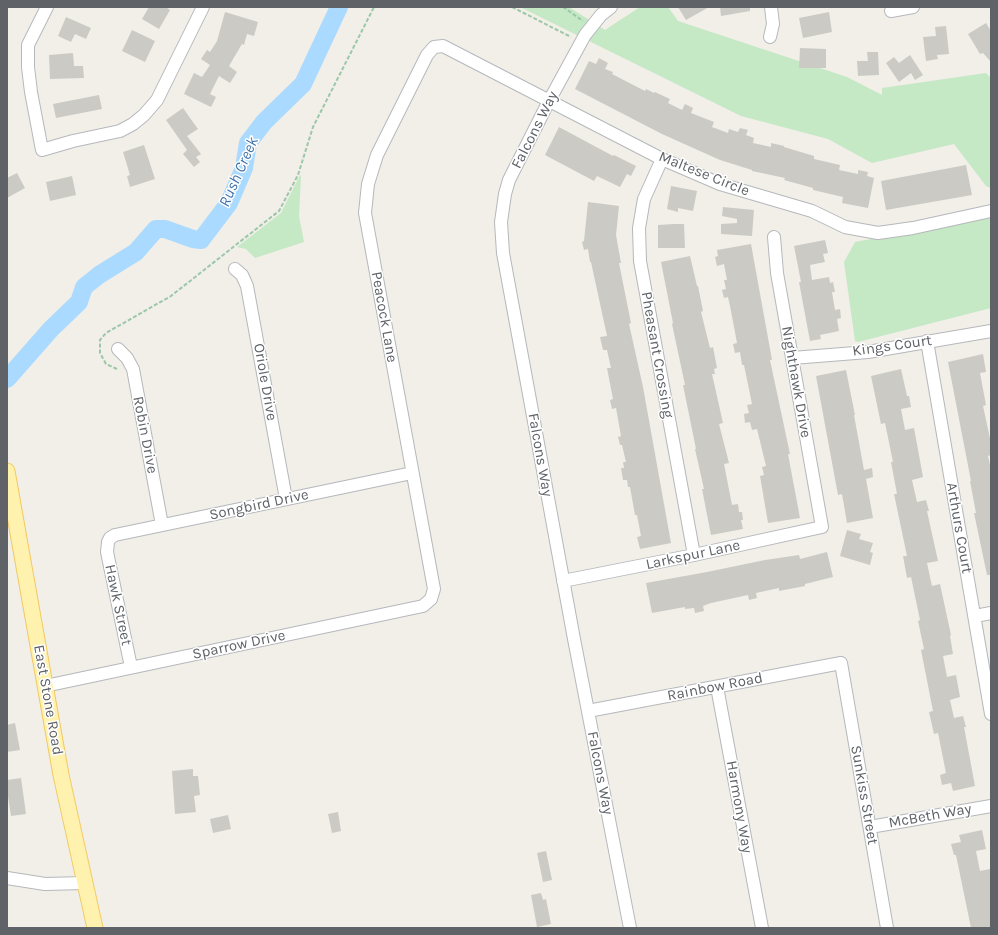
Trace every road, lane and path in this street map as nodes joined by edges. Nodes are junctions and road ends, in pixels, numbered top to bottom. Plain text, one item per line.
1 (47, 7) edge
2 (203, 7) edge
3 (374, 7) edge
4 (512, 7) edge
5 (563, 7) edge
6 (611, 7) edge
7 (771, 7) edge
8 (913, 7) edge
9 (891, 10) dead end
10 (580, 27) dead end
11 (770, 37) dead end
12 (572, 38) dead end
13 (434, 47) joint
14 (549, 101) junction
15 (662, 159) junction
16 (991, 212) edge
17 (774, 237) dead end
18 (235, 269) dead end
19 (991, 330) edge
20 (927, 341) junction
21 (118, 349) dead end
22 (792, 358) junction
23 (117, 369) dead end
24 (7, 471) edge
25 (412, 473) junction
26 (286, 499) junction
27 (162, 526) junction
28 (822, 527) joint
29 (108, 542) joint
30 (694, 555) junction
31 (564, 581) junction
32 (431, 599) joint
33 (991, 613) edge
34 (974, 616) junction
35 (841, 662) joint
36 (131, 668) junction
37 (45, 686) junction
38 (717, 687) junction
39 (588, 711) junction
40 (991, 714) edge
41 (991, 806) edge
42 (870, 827) junction
43 (7, 878) edge
44 (85, 883) junction
45 (95, 928) edge
46 (630, 928) edge
47 (762, 928) edge
48 (887, 928) edge

1 - 2 street
3 - 23 path
4 - 12 path
5 - 10 path
6 - 14 street, Falcons Way
7 - 11 street
8 - 9 street
13 - 14 street, Maltese Circle
13 - 25 street, Peacock Lane
14 - 15 street, Maltese Circle
14 - 31 street, Falcons Way
15 - 16 street, Maltese Circle
15 - 30 street, Pheasant Crossing
17 - 22 street, Nighthawk Drive
18 - 26 street, Oriole Drive
19 - 20 street, Kings Court
20 - 22 street, Kings Court
20 - 34 street, Arthurs Court
21 - 27 street, Robin Drive
22 - 28 street, Nighthawk Drive
24 - 37 main road, East Stone Road
25 - 26 street, Songbird Drive
25 - 32 street, Peacock Lane
26 - 27 street, Songbird Drive
27 - 29 street, Songbird Drive
28 - 30 street, Larkspur Lane
29 - 36 street, Hawk Street
30 - 31 street, Larkspur Lane
31 - 39 street, Falcons Way
32 - 36 street, Sparrow Drive
33 - 34 street
34 - 40 street, Arthurs Court
35 - 38 street, Rainbow Road
35 - 42 street, Sunkiss Street
36 - 37 street, Sparrow Drive
37 - 44 main road, East Stone Road
38 - 39 street, Rainbow Road
38 - 47 street, Harmony Way
39 - 46 street, Falcons Way
41 - 42 street, McBeth Way
42 - 48 street, Sunkiss Street
43 - 44 street
44 - 45 main road, East Stone Road

